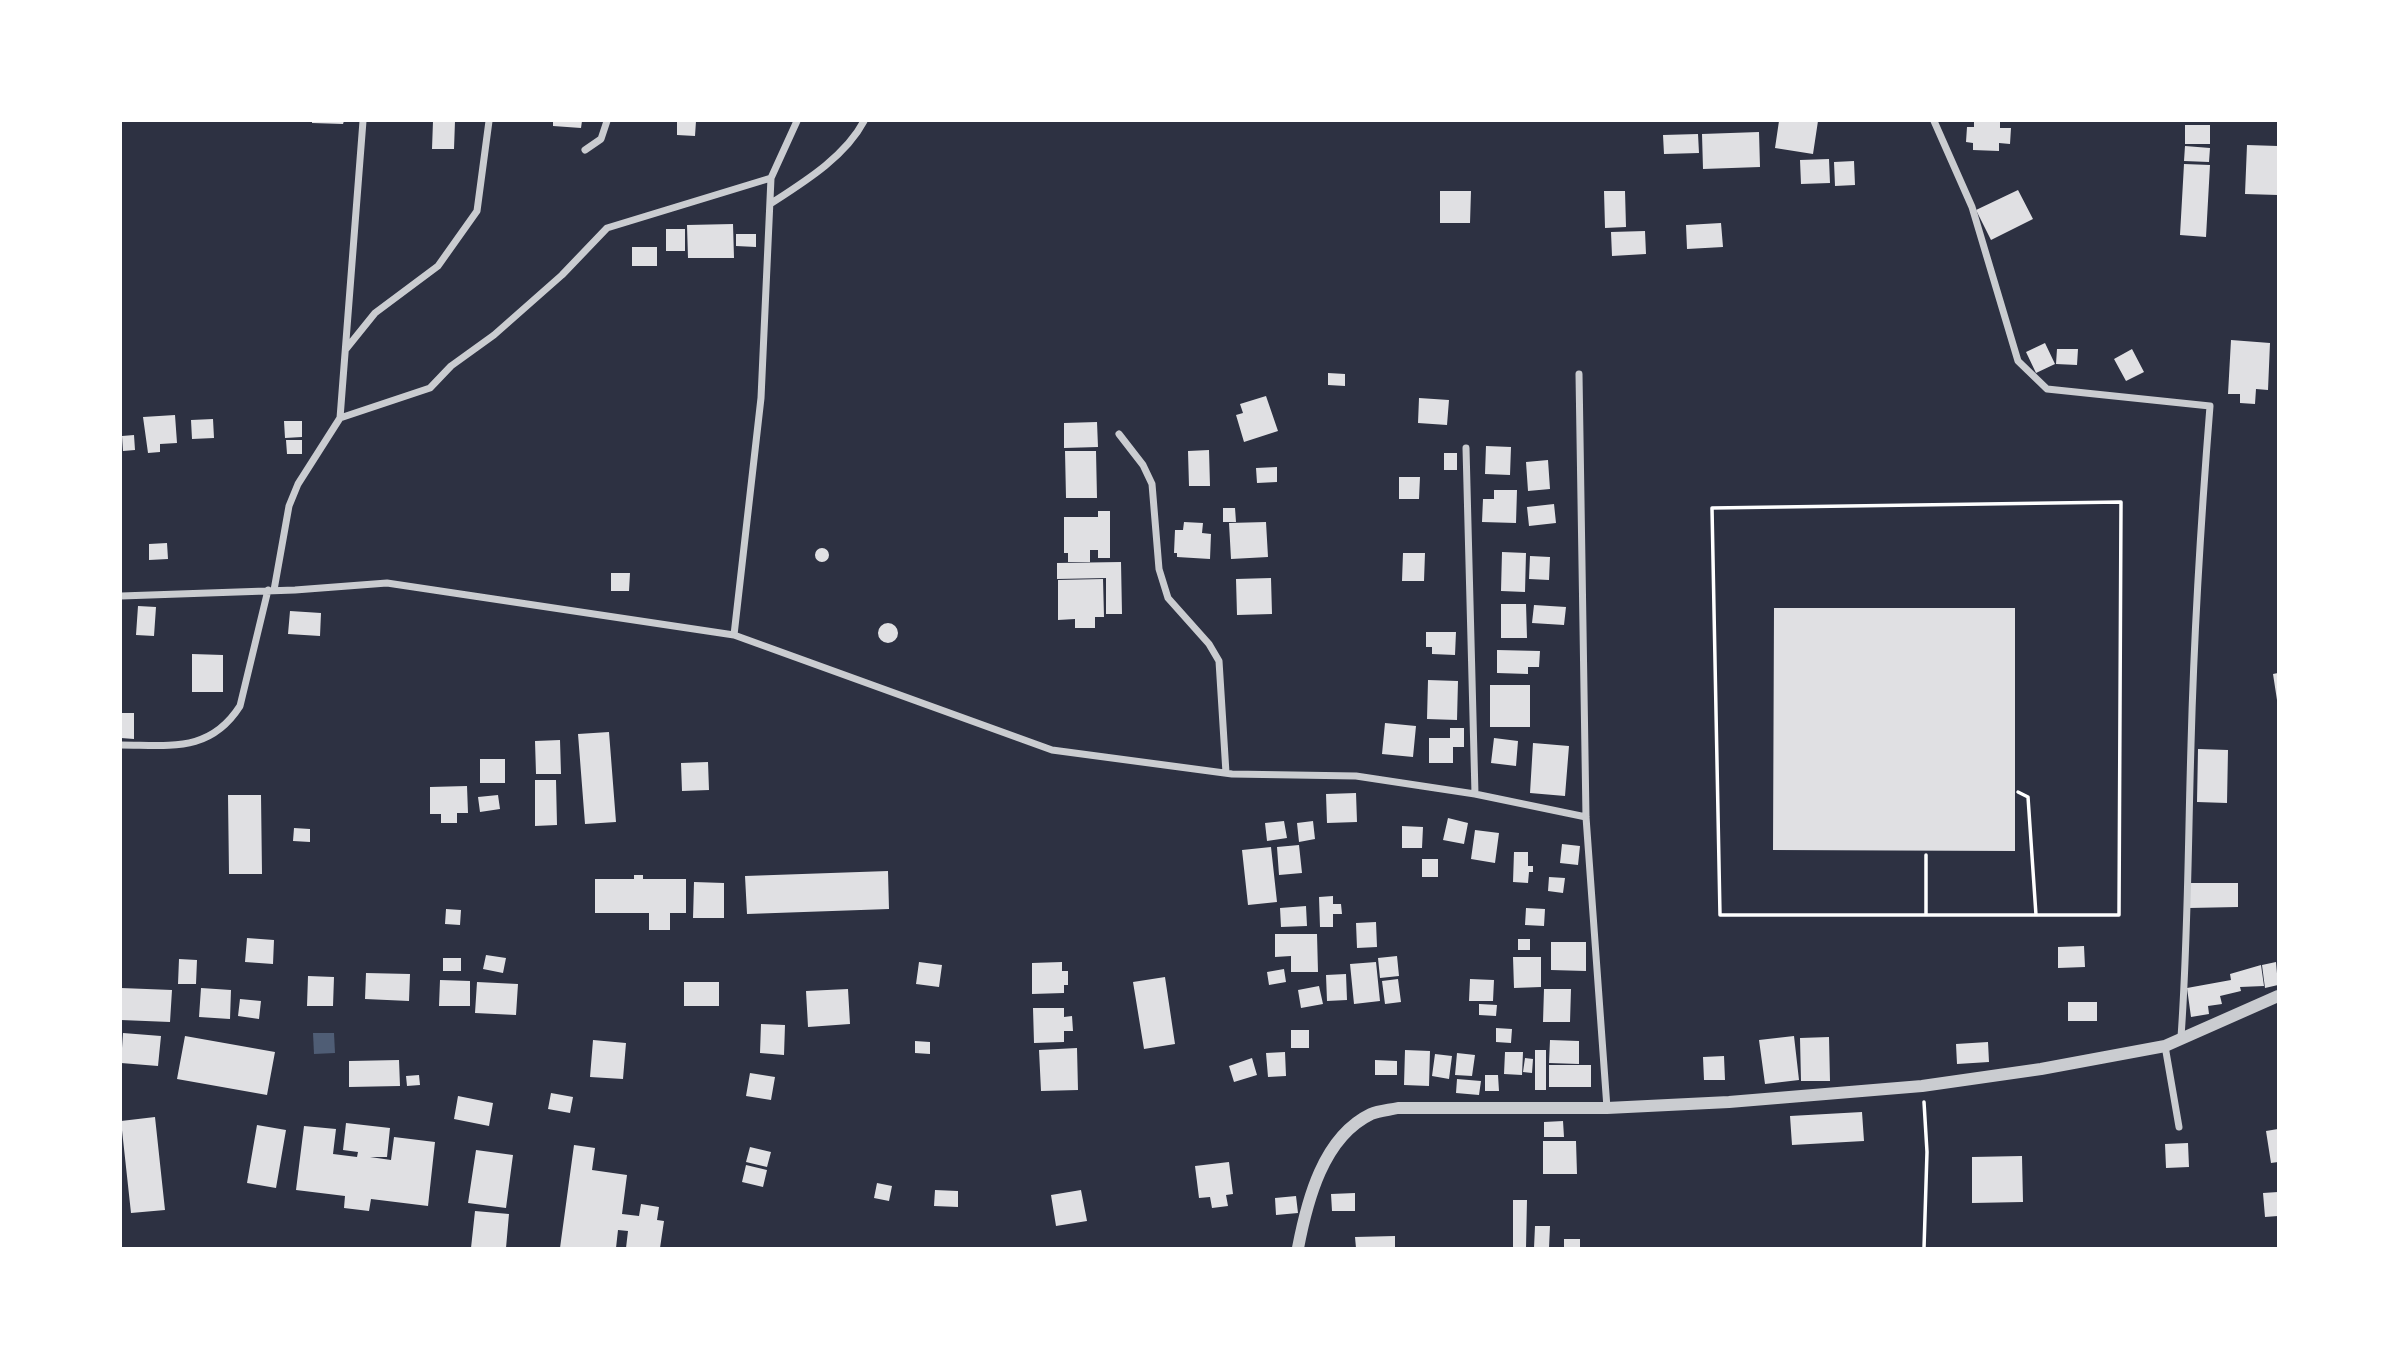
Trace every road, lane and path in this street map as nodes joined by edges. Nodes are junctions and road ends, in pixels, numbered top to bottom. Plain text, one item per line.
1 (363, 121) edge
2 (489, 121) edge
3 (607, 121) edge
4 (797, 121) edge
5 (864, 121) edge
6 (1934, 121) edge
7 (585, 150) dead end
8 (771, 178) junction
9 (771, 204) junction
10 (345, 349) junction
11 (1579, 374) dead end
12 (340, 418) junction
13 (1119, 434) dead end
14 (1466, 449) dead end
15 (271, 590) junction
16 (121, 596) edge
17 (734, 635) junction
18 (121, 745) edge
19 (1226, 773) junction
20 (2018, 792) dead end
21 (1475, 794) junction
22 (1586, 817) junction
23 (1926, 855) dead end
24 (1926, 915) junction
25 (2036, 915) junction
26 (2278, 996) edge
27 (2181, 1037) junction
28 (2165, 1046) junction
29 (1922, 1086) junction
30 (1607, 1108) junction
31 (2179, 1127) dead end
32 (1298, 1248) edge
33 (1924, 1248) edge

1 - 10 street
2 - 10 street
3 - 7 street
4 - 8 street
5 - 9 street
6 - 27 street
8 - 9 street
8 - 12 street
9 - 17 street
10 - 12 street
11 - 22 street
12 - 15 street
13 - 19 street
14 - 21 street
15 - 16 street
15 - 17 street
15 - 18 street
17 - 19 street
19 - 21 street
20 - 25 path
21 - 22 street
22 - 30 street
23 - 24 path
24 - 25 path
24 - 25 path
26 - 27 street
27 - 28 street
28 - 29 street
28 - 31 street
29 - 30 street
29 - 33 path
30 - 32 street

